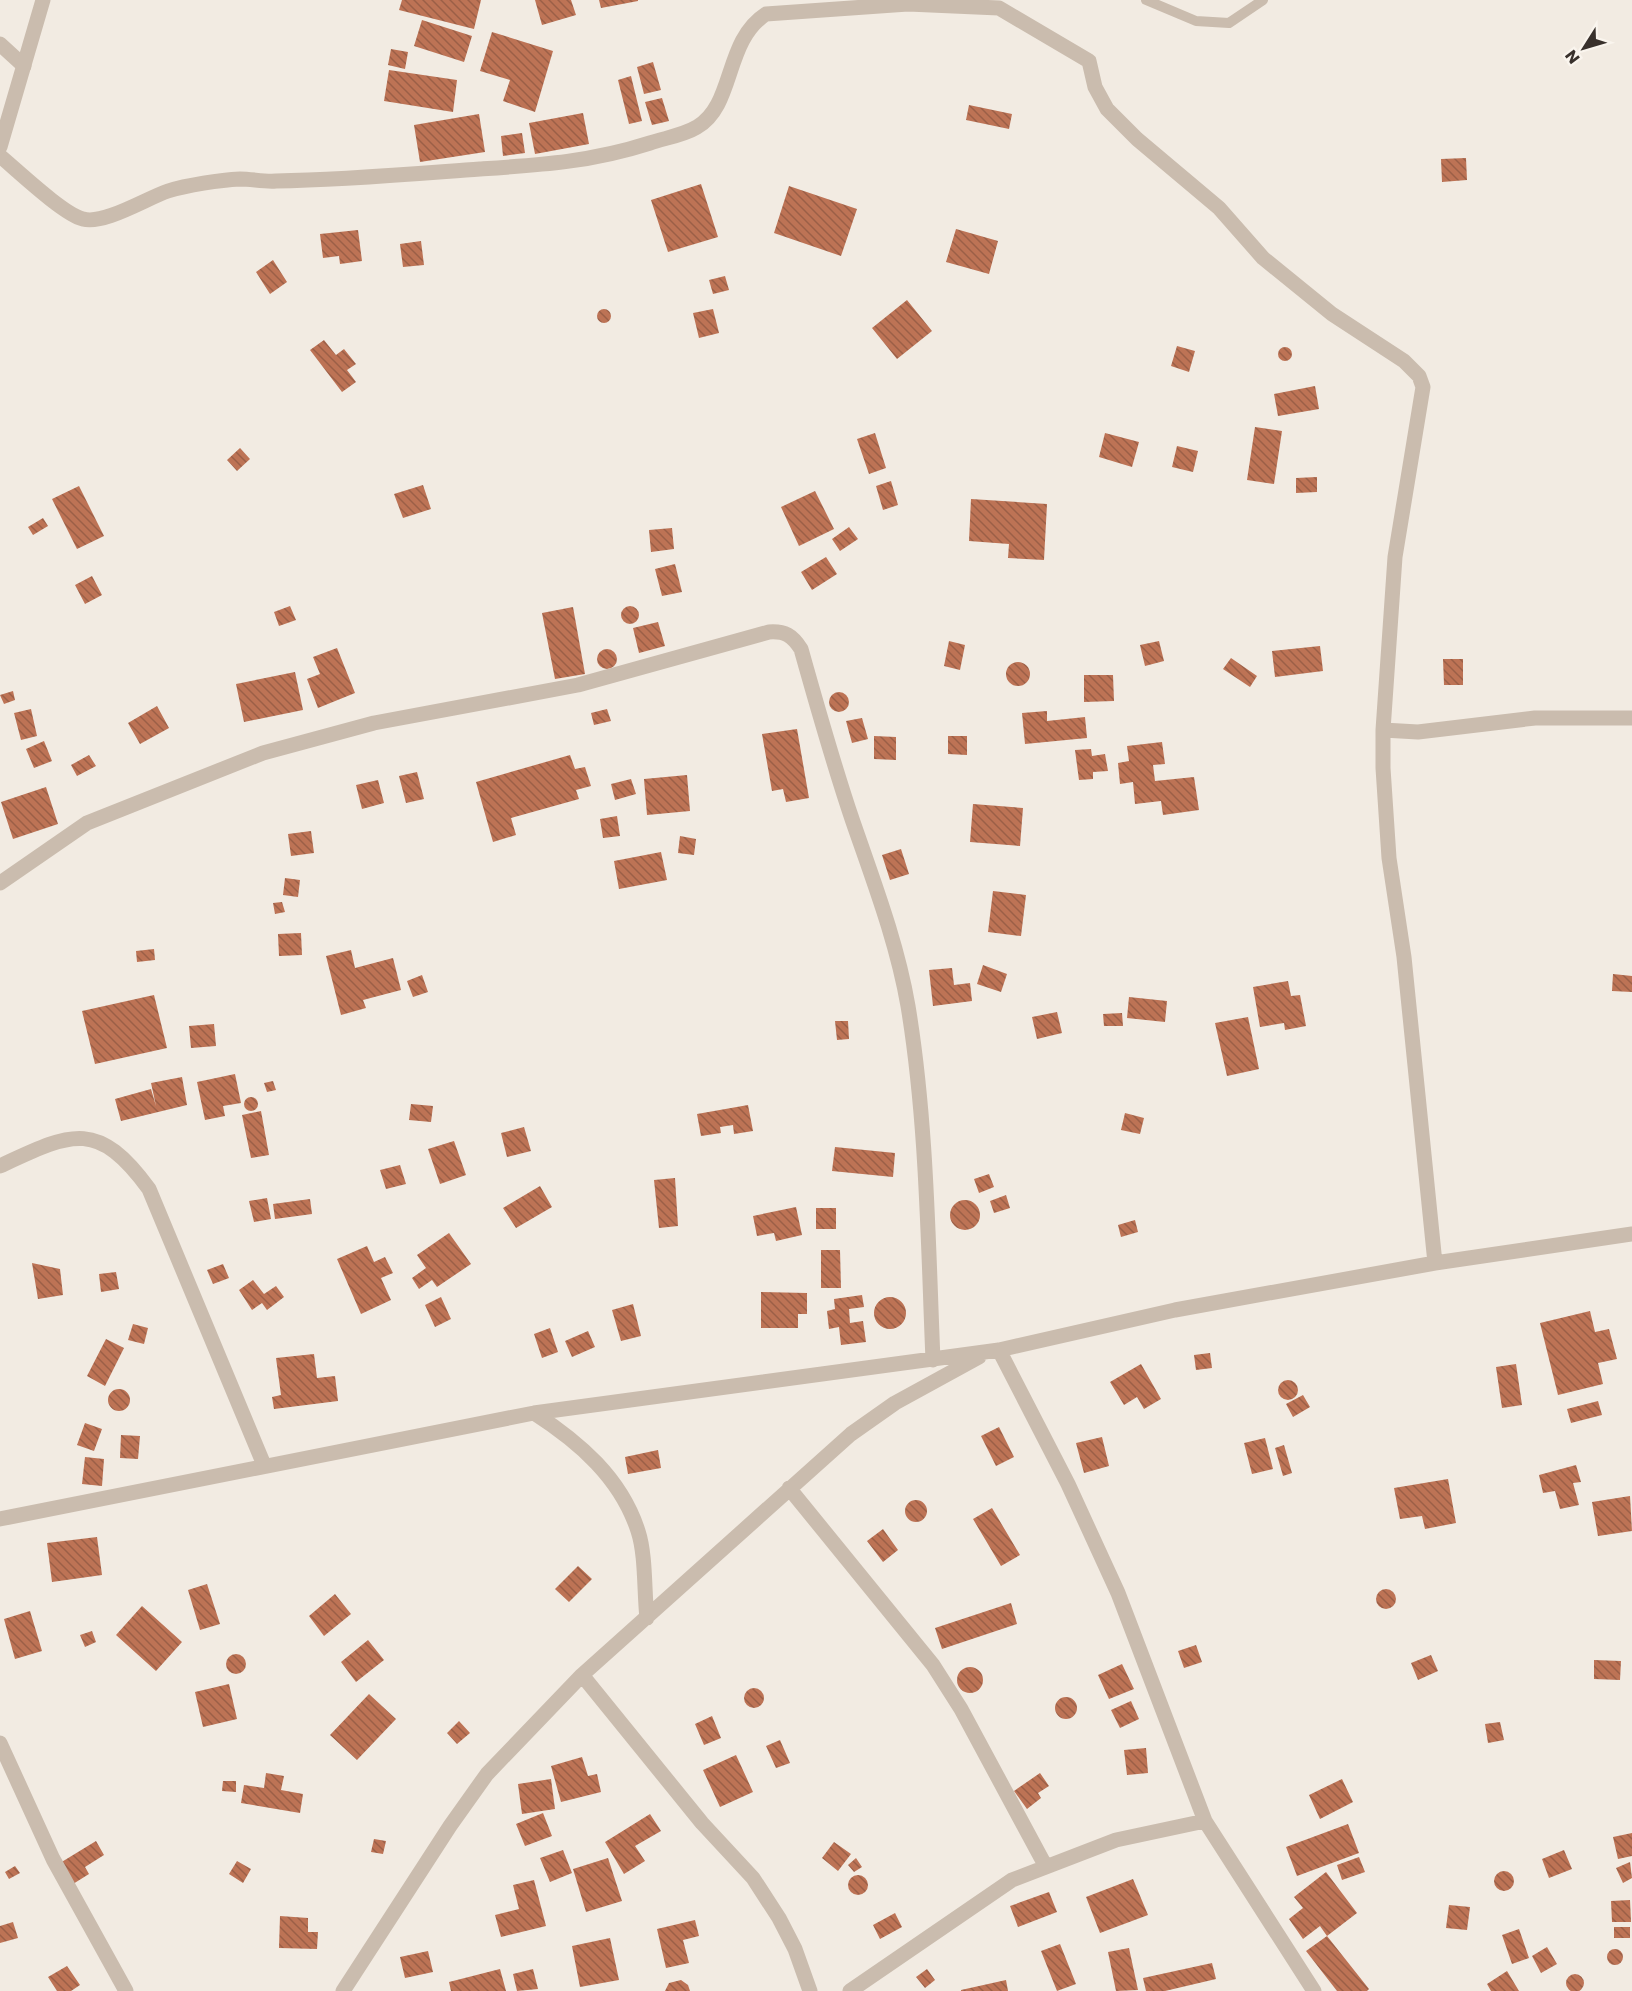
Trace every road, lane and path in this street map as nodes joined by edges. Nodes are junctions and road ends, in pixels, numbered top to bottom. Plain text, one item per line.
1 (43, 0) edge
2 (1146, 0) edge
3 (1263, 0) edge
4 (0, 44) edge
5 (24, 66) junction
6 (0, 147) edge
7 (0, 156) edge
8 (1632, 718) edge
9 (1383, 730) junction
10 (0, 883) edge
11 (0, 1166) edge
12 (1632, 1234) edge
13 (1435, 1263) junction
14 (994, 1351) junction
15 (933, 1360) junction
16 (534, 1413) junction
17 (264, 1465) junction
18 (789, 1488) junction
19 (0, 1519) edge
20 (646, 1618) junction
21 (582, 1675) junction
22 (0, 1743) edge
23 (1205, 1821) junction
24 (1045, 1865) junction
25 (126, 1991) edge
26 (343, 1991) edge
27 (810, 1991) edge
28 (850, 1991) edge
29 (1314, 1991) edge

1 - 5 street
2 - 3 lane
4 - 5 street
5 - 6 street
7 - 9 street
8 - 9 street
9 - 13 street
10 - 15 street
11 - 17 street
12 - 13 street
13 - 14 street
14 - 15 street
14 - 18 street
14 - 23 street
15 - 16 street
16 - 17 street
16 - 20 street
17 - 19 street
18 - 20 street
18 - 24 street
20 - 21 street
21 - 26 street
21 - 27 street
22 - 25 street
23 - 24 street
23 - 29 street
24 - 28 street

